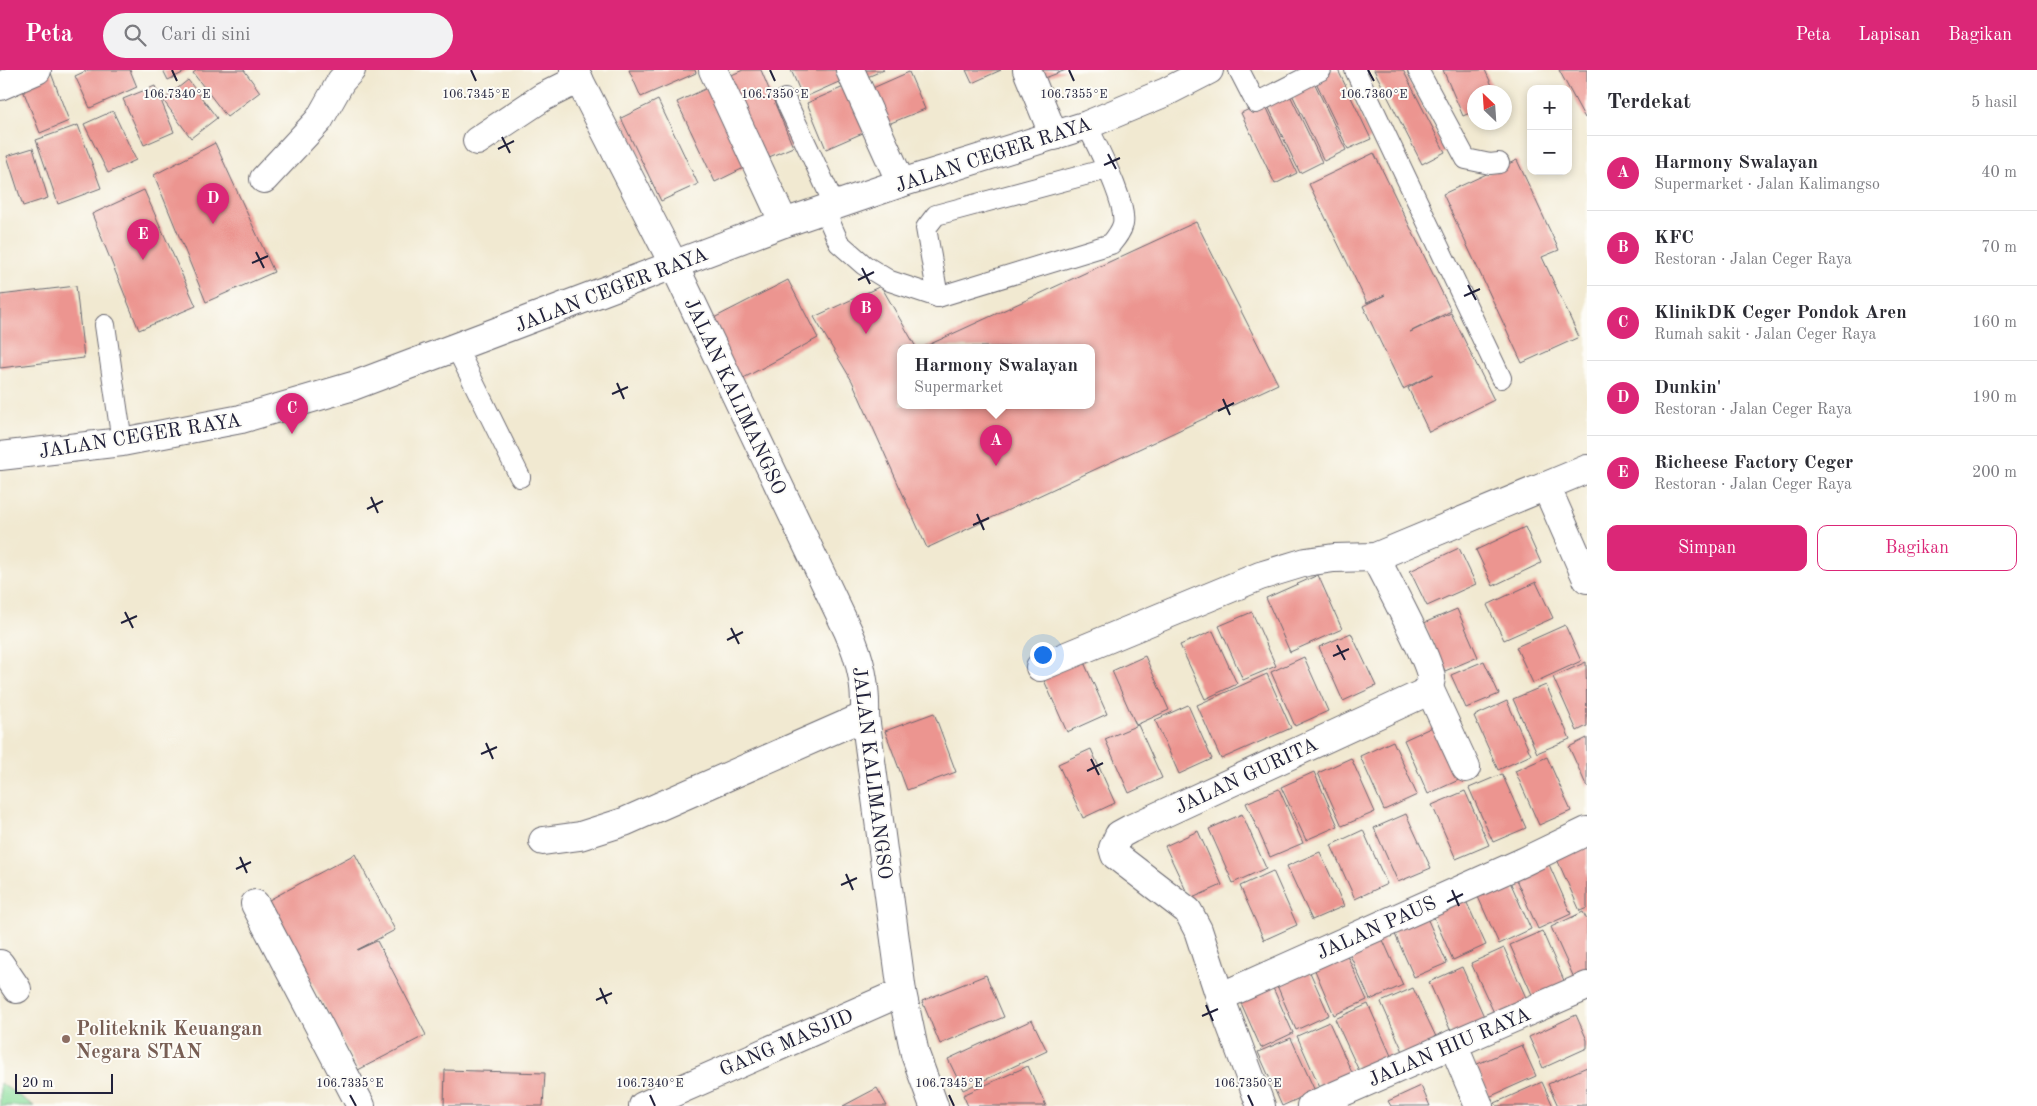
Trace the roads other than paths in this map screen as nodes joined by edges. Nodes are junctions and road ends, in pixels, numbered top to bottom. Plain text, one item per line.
1 (37, 70) edge
2 (350, 70) edge
3 (714, 70) edge
4 (850, 70) edge
5 (1027, 70) edge
6 (1209, 70) edge
7 (1239, 70) edge
8 (1321, 70) edge
9 (1355, 70) edge
10 (1418, 70) edge
11 (577, 74) edge
12 (0, 86) edge
13 (785, 99) dead end
14 (1087, 125) junction
15 (1054, 136) junction
16 (477, 141) dead end
17 (1499, 163) dead end
18 (1107, 169) junction
19 (264, 179) dead end
20 (901, 183) junction
21 (829, 207) junction
22 (784, 223) junction
23 (674, 265) junction
24 (938, 297) junction
25 (105, 325) dead end
26 (456, 347) junction
27 (1501, 378) dead end
28 (122, 442) junction
29 (0, 456) edge
30 (1587, 469) edge
31 (520, 477) dead end
32 (1546, 486) junction
33 (1375, 557) junction
34 (1587, 579) edge
35 (1040, 667) dead end
36 (1429, 688) junction
37 (865, 716) junction
38 (1466, 768) dead end
39 (1587, 831) edge
40 (543, 841) dead end
41 (255, 904) dead end
42 (0, 964) edge
43 (1587, 986) edge
44 (17, 989) dead end
45 (902, 992) junction
46 (1220, 997) junction
47 (1452, 1044) junction
48 (361, 1106) edge
49 (643, 1106) edge
50 (934, 1106) edge
51 (1261, 1106) edge
52 (1311, 1106) edge
53 (1479, 1106) edge

1 - 12 street
2 - 19 street
3 - 22 street
4 - 20 street
5 - 15 street
6 - 14 street, JALAN CEGER RAYA
7 - 8 lane
9 - 27 lane
10 - 17 lane
11 - 16 street
11 - 23 street, JALAN KALIMANGSO
13 - 21 lane
14 - 15 street, JALAN CEGER RAYA
14 - 18 lane
15 - 20 street, JALAN CEGER RAYA
18 - 24 lane
18 - 24 lane
20 - 21 street, JALAN CEGER RAYA
21 - 22 street, JALAN CEGER RAYA
21 - 24 lane
22 - 23 street, JALAN CEGER RAYA
23 - 26 street, JALAN CEGER RAYA
23 - 37 street, JALAN KALIMANGSO
25 - 28 lane
26 - 28 street, JALAN CEGER RAYA
26 - 31 lane
28 - 29 street, JALAN CEGER RAYA
30 - 32 street
32 - 33 street
32 - 34 street
33 - 35 street
33 - 36 street
36 - 38 street
36 - 46 street, JALAN GURITA
37 - 40 street
37 - 45 street, JALAN KALIMANGSO
39 - 46 street, JALAN PAUS
41 - 48 street
42 - 44 street
43 - 47 street, JALAN HIU RAYA
45 - 49 street, GANG MASJID
45 - 50 street, JALAN KALIMANGSO
46 - 51 street
47 - 52 street, JALAN HIU RAYA
47 - 53 street

